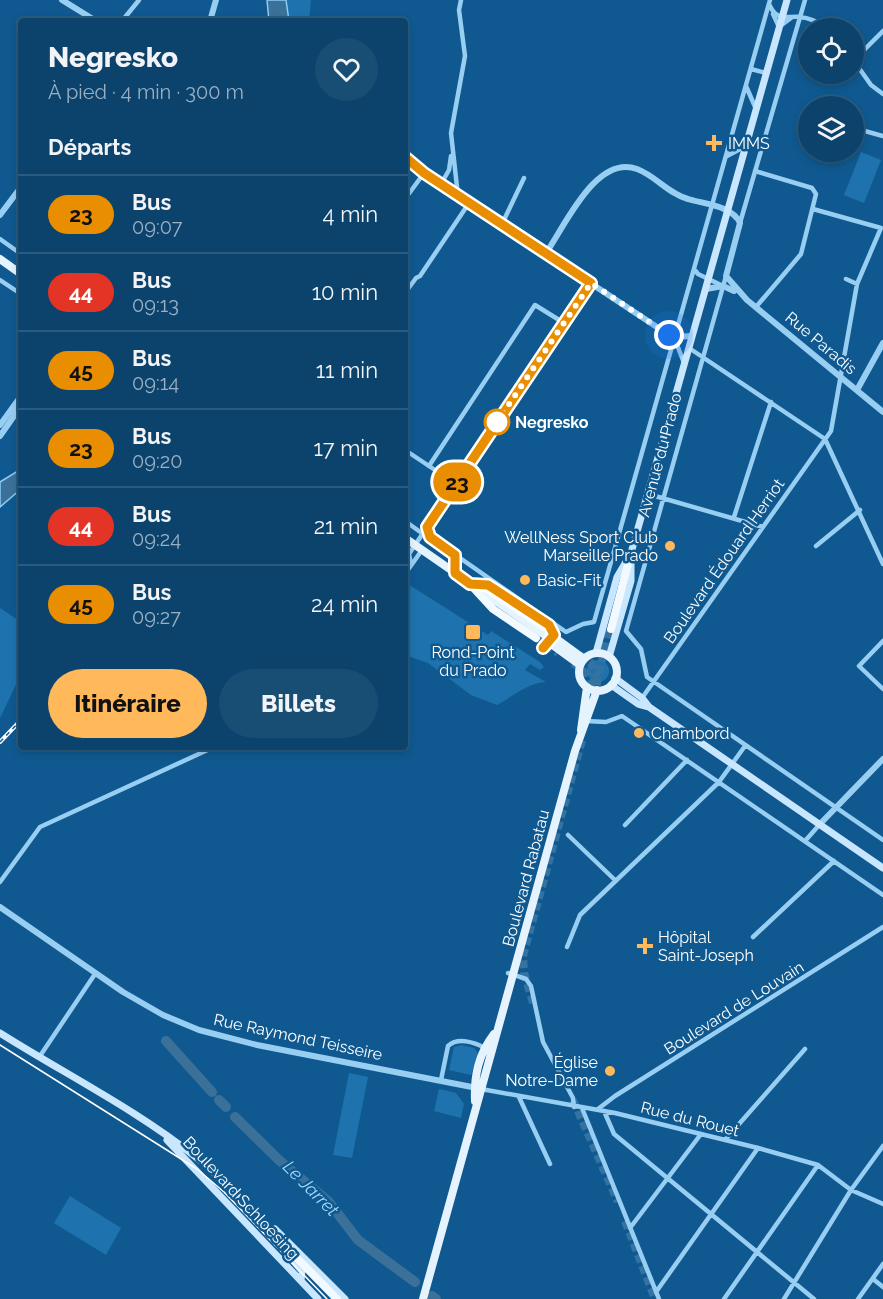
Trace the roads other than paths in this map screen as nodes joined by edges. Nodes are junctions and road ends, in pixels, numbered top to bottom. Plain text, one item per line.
1 (62, 0) edge
2 (139, 0) edge
3 (216, 0) edge
4 (461, 0) edge
5 (786, 0) edge
6 (805, 0) edge
7 (71, 2) edge
8 (770, 3) edge
9 (773, 13) junction
10 (800, 17) junction
11 (92, 18) edge
12 (124, 18) edge
13 (212, 18) edge
14 (782, 18) junction
15 (791, 18) junction
16 (779, 27) junction
17 (883, 31) edge
18 (864, 51) edge
19 (752, 69) junction
20 (766, 73) junction
21 (864, 75) edge
22 (746, 86) junction
23 (883, 94) edge
24 (756, 111) junction
25 (864, 131) edge
26 (883, 136) edge
27 (746, 146) junction
28 (726, 156) junction
29 (408, 160) edge
30 (452, 170) junction
31 (755, 171) junction
32 (424, 173) junction
33 (524, 178) dead end
34 (441, 184) junction
35 (18, 191) edge
36 (408, 195) edge
37 (459, 196) junction
38 (469, 203) junction
39 (712, 207) junction
40 (813, 209) junction
41 (728, 211) junction
42 (0, 215) edge
43 (740, 223) junction
44 (502, 224) junction
45 (0, 239) edge
46 (18, 252) edge
47 (546, 254) junction
48 (0, 259) edge
49 (694, 269) junction
50 (18, 272) edge
51 (726, 276) junction
52 (709, 278) junction
53 (846, 279) dead end
54 (0, 280) edge
55 (591, 283) junction
56 (857, 284) junction
57 (723, 286) junction
58 (408, 289) edge
59 (706, 289) junction
60 (18, 292) edge
61 (742, 296) junction
62 (756, 307) junction
63 (564, 323) junction
64 (692, 336) junction
65 (674, 338) junction
66 (883, 343) edge
67 (689, 348) junction
68 (702, 356) junction
69 (684, 364) junction
70 (840, 377) junction
71 (856, 390) junction
72 (18, 400) edge
73 (771, 402) junction
74 (18, 410) edge
75 (883, 412) edge
76 (0, 425) edge
77 (0, 436) edge
78 (825, 439) junction
79 (408, 452) edge
80 (429, 466) junction
81 (456, 484) junction
82 (648, 494) junction
83 (662, 498) junction
84 (860, 510) junction
85 (734, 518) junction
86 (408, 523) edge
87 (427, 527) junction
88 (763, 527) junction
89 (423, 534) junction
90 (408, 540) edge
91 (816, 546) dead end
92 (418, 548) junction
93 (631, 554) junction
94 (455, 555) junction
95 (882, 562) edge
96 (408, 570) edge
97 (455, 573) junction
98 (470, 584) junction
99 (603, 587) junction
100 (614, 590) junction
101 (543, 627) dead end
102 (610, 628) tunnel mouth
103 (536, 638) tunnel mouth
104 (883, 641) edge
105 (596, 653) junction
106 (609, 657) junction
107 (582, 662) junction
108 (613, 682) junction
109 (654, 682) junction
110 (587, 687) junction
111 (883, 689) edge
112 (597, 690) junction
113 (642, 698) junction
114 (649, 707) junction
115 (586, 721) junction
116 (581, 733) junction
117 (745, 746) junction
118 (207, 750) edge
119 (883, 759) edge
120 (687, 760) junction
121 (732, 765) junction
122 (719, 783) junction
123 (835, 807) junction
124 (820, 824) junction
125 (625, 825) dead end
126 (568, 835) dead end
127 (883, 840) edge
128 (805, 841) junction
129 (834, 861) junction
130 (883, 868) edge
131 (616, 881) junction
132 (0, 882) edge
133 (883, 895) edge
134 (0, 907) edge
135 (883, 927) edge
136 (753, 936) dead end
137 (567, 947) dead end
138 (511, 973) junction
139 (95, 974) junction
140 (497, 1031) junction
141 (0, 1033) edge
142 (484, 1046) junction
143 (805, 1048) dead end
144 (40, 1056) junction
145 (485, 1077) junction
146 (441, 1080) junction
147 (478, 1089) junction
148 (519, 1097) junction
149 (574, 1107) junction
150 (582, 1108) junction
151 (598, 1109) junction
152 (604, 1111) junction
153 (162, 1133) junction
154 (701, 1134) junction
155 (725, 1140) junction
156 (883, 1146) edge
157 (758, 1148) junction
158 (550, 1164) dead end
159 (818, 1166) junction
160 (667, 1179) junction
161 (232, 1190) junction
162 (851, 1190) junction
163 (883, 1204) edge
164 (711, 1215) junction
165 (630, 1228) junction
166 (287, 1248) junction
167 (757, 1253) junction
168 (883, 1264) edge
169 (873, 1279) junction
170 (301, 1281) junction
171 (794, 1283) junction
172 (883, 1287) edge
173 (656, 1292) junction
174 (424, 1294) edge
175 (318, 1299) edge
176 (337, 1299) edge
177 (345, 1299) edge
178 (659, 1299) edge
179 (724, 1299) edge
180 (784, 1299) edge
181 (814, 1299) edge
182 (858, 1299) edge

1 - 7 street
2 - 12 street
3 - 13 street
4 - 30 street
5 - 14 main road, Avenue du Prado
6 - 10 street, Avenue du Prado
7 - 11 street
8 - 9 street, Avenue du Prado
8 - 19 street, Avenue du Prado
9 - 14 street
9 - 16 street, Avenue du Prado
10 - 15 street
10 - 31 street, Avenue du Prado
14 - 15 street
14 - 16 main road, Avenue du Prado
15 - 16 street
16 - 20 main road, Avenue du Prado
17 - 18 street
19 - 20 street
19 - 22 street, Avenue du Prado
20 - 24 main road, Avenue du Prado
21 - 23 street
22 - 24 street
22 - 28 street, Avenue du Prado
24 - 27 main road, Avenue du Prado
25 - 26 street
27 - 28 street
27 - 41 main road, Avenue du Prado
28 - 39 street, Avenue du Prado
29 - 32 street
30 - 34 street
30 - 37 street
31 - 40 street
31 - 43 street, Avenue du Prado
32 - 34 street
32 - 36 street
33 - 44 street
34 - 37 street
35 - 42 street
37 - 38 street
38 - 44 street
38 - 58 street
39 - 41 street
39 - 47 street
39 - 49 street, Avenue du Prado
40 - 56 street, Boulevard Édouard Herriot
40 - 62 street
41 - 43 street
41 - 52 main road, Avenue du Prado
43 - 51 street, Avenue du Prado
44 - 47 street
45 - 46 street
47 - 55 street
48 - 50 main road
49 - 52 street
49 - 65 street, Avenue du Prado
51 - 57 street, Avenue du Prado
51 - 61 street, Rue Paradis
52 - 57 street
52 - 59 main road, Avenue du Prado
53 - 56 street
54 - 60 street
55 - 63 street
55 - 65 street
56 - 70 street, Boulevard Édouard Herriot
57 - 59 street
57 - 61 street, Rue Paradis
57 - 68 street, Avenue du Prado
59 - 64 main road, Avenue du Prado
61 - 62 street, Rue Paradis
62 - 70 street, Rue Paradis
63 - 80 street
63 - 81 street
64 - 65 street
64 - 67 main road, Avenue du Prado
65 - 69 street
65 - 99 street, Avenue du Prado
66 - 71 street
67 - 68 street
67 - 69 main road, Avenue du Prado
68 - 73 street
68 - 83 street, Avenue du Prado
69 - 82 main road, Avenue du Prado
70 - 71 street, Rue Paradis
70 - 78 street, Boulevard Édouard Herriot
71 - 75 street, Rue Paradis
72 - 76 street
73 - 78 street
73 - 85 street
74 - 77 street
78 - 84 street
78 - 88 street, Boulevard Édouard Herriot
79 - 80 street
80 - 81 street
81 - 87 street
82 - 83 street
82 - 93 main road, Avenue du Prado
83 - 85 street
83 - 109 street, Avenue du Prado
84 - 91 street
84 - 95 street
85 - 88 street
86 - 89 street
87 - 89 street
87 - 94 street
88 - 109 street, Boulevard Édouard Herriot
89 - 92 street
90 - 92 main road
92 - 96 street
92 - 97 main road
93 - 100 main road, Avenue du Prado
93 - 102 highway
93 - 106 main road, Avenue du Prado
94 - 97 street
94 - 99 street, Avenue du Prado
97 - 98 main road
98 - 101 highway
98 - 103 highway
98 - 107 main road
99 - 100 street
100 - 105 main road, Avenue du Prado
104 - 111 street
105 - 106 main road
105 - 107 main road
106 - 108 main road
107 - 110 main road
108 - 112 main road
108 - 113 main road
108 - 114 main road
109 - 113 street, Boulevard Édouard Herriot
109 - 117 street
110 - 112 main road
110 - 116 main road, Boulevard Rabatau
112 - 115 main road, Boulevard Rabatau
113 - 114 main road
114 - 121 main road
115 - 116 main road, Boulevard Rabatau
115 - 120 street
116 - 138 main road, Boulevard Rabatau
117 - 121 street
117 - 123 street
118 - 132 street
119 - 123 street
120 - 122 street
120 - 125 street
121 - 122 street
121 - 124 main road
122 - 128 street
122 - 131 street
123 - 124 street
123 - 127 street
124 - 128 street
124 - 130 main road
126 - 131 street
128 - 129 street
129 - 133 street
129 - 136 street
131 - 137 street
134 - 139 street, Rue Raymond Teisseire
135 - 151 street, Boulevard de Louvain
138 - 140 main road, Boulevard Rabatau
138 - 149 street
139 - 144 street
139 - 146 street, Rue Raymond Teisseire
140 - 142 main road, Boulevard Rabatau
140 - 145 main road, Boulevard Rabatau
141 - 144 main road, Boulevard Schloesing
142 - 145 street, Boulevard Rabatau
142 - 146 street
142 - 147 main road, Boulevard Rabatau
143 - 155 street
144 - 153 main road, Boulevard Schloesing
145 - 147 main road, Boulevard Rabatau
146 - 147 street, Rue Raymond Teisseire
147 - 148 street, Rue du Rouet
147 - 174 main road, Boulevard Rabatau
148 - 149 street, Rue du Rouet
148 - 158 street
149 - 150 street, Rue du Rouet
150 - 151 street, Rue du Rouet
150 - 165 street
151 - 152 street, Rue du Rouet
152 - 154 street, Rue du Rouet
152 - 160 street
153 - 161 main road, Boulevard Schloesing
153 - 170 main road, Boulevard Schloesing
154 - 155 street, Rue du Rouet
154 - 160 street
155 - 157 street, Rue du Rouet
156 - 162 street
157 - 159 street, Rue du Rouet
157 - 164 street
159 - 162 street, Rue du Rouet
159 - 167 street
160 - 164 street
160 - 165 street
161 - 166 main road, Boulevard Schloesing
161 - 177 main road, Boulevard Schloesing
162 - 163 street, Rue du Rouet
162 - 171 street
164 - 167 street
164 - 173 street
165 - 173 street
166 - 170 main road, Boulevard Schloesing
166 - 176 highway
167 - 171 street
167 - 179 street
168 - 169 street
169 - 172 street
169 - 182 street
170 - 175 main road, Boulevard Schloesing
171 - 180 street
171 - 181 street
173 - 178 street

